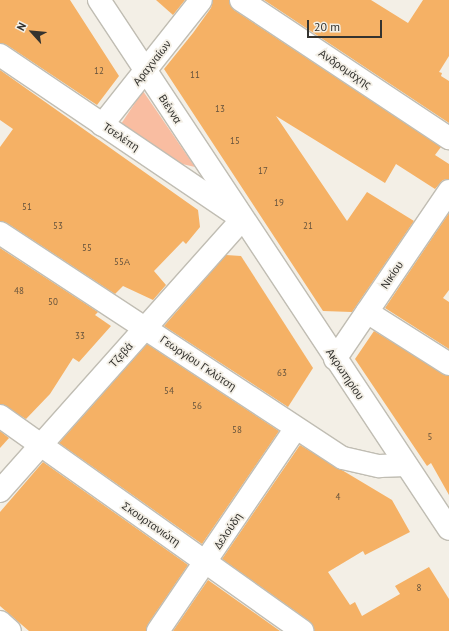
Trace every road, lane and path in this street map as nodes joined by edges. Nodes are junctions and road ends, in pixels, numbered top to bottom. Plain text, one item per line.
1 (99, 0) edge
2 (201, 0) edge
3 (241, 0) edge
4 (0, 56) edge
5 (145, 71) junction
6 (102, 125) junction
7 (449, 138) edge
8 (449, 191) edge
9 (242, 219) junction
10 (0, 233) edge
11 (367, 312) junction
12 (145, 327) junction
13 (335, 359) junction
14 (449, 364) edge
15 (0, 416) edge
16 (296, 428) junction
17 (40, 446) junction
18 (406, 465) junction
19 (0, 491) edge
20 (449, 529) edge
21 (206, 563) junction
22 (0, 622) edge
23 (10, 631) edge
24 (158, 631) edge
25 (302, 631) edge

1 - 5 street, Βιέννα
2 - 5 street, Αραχναίων
3 - 7 street, Ανδρομάχης
4 - 6 street, Τσελέπη
5 - 6 street, Αραχναίων
5 - 9 street, Βιέννα
6 - 9 street, Τσελέπη
8 - 11 street, Νικίου
9 - 12 street, Τζεβά
9 - 13 street, Ακρωτηρίου
10 - 12 street, Γεωργίου Γκλύτση
11 - 13 street, Νικίου
11 - 14 street
12 - 16 street, Γεωργίου Γκλύτση
12 - 17 street, Τζεβά
13 - 18 street, Ακρωτηρίου
15 - 17 street, Σκουρτανιώτη
16 - 18 street, Γεωργίου Γκλύτση
16 - 21 street, Δελούδη
17 - 19 street, Τζεβά
17 - 21 street, Σκουρτανιώτη
18 - 20 street, Ακρωτηρίου
21 - 24 street, Δελούδη
21 - 25 street, Σκουρτανιώτη
22 - 23 street

